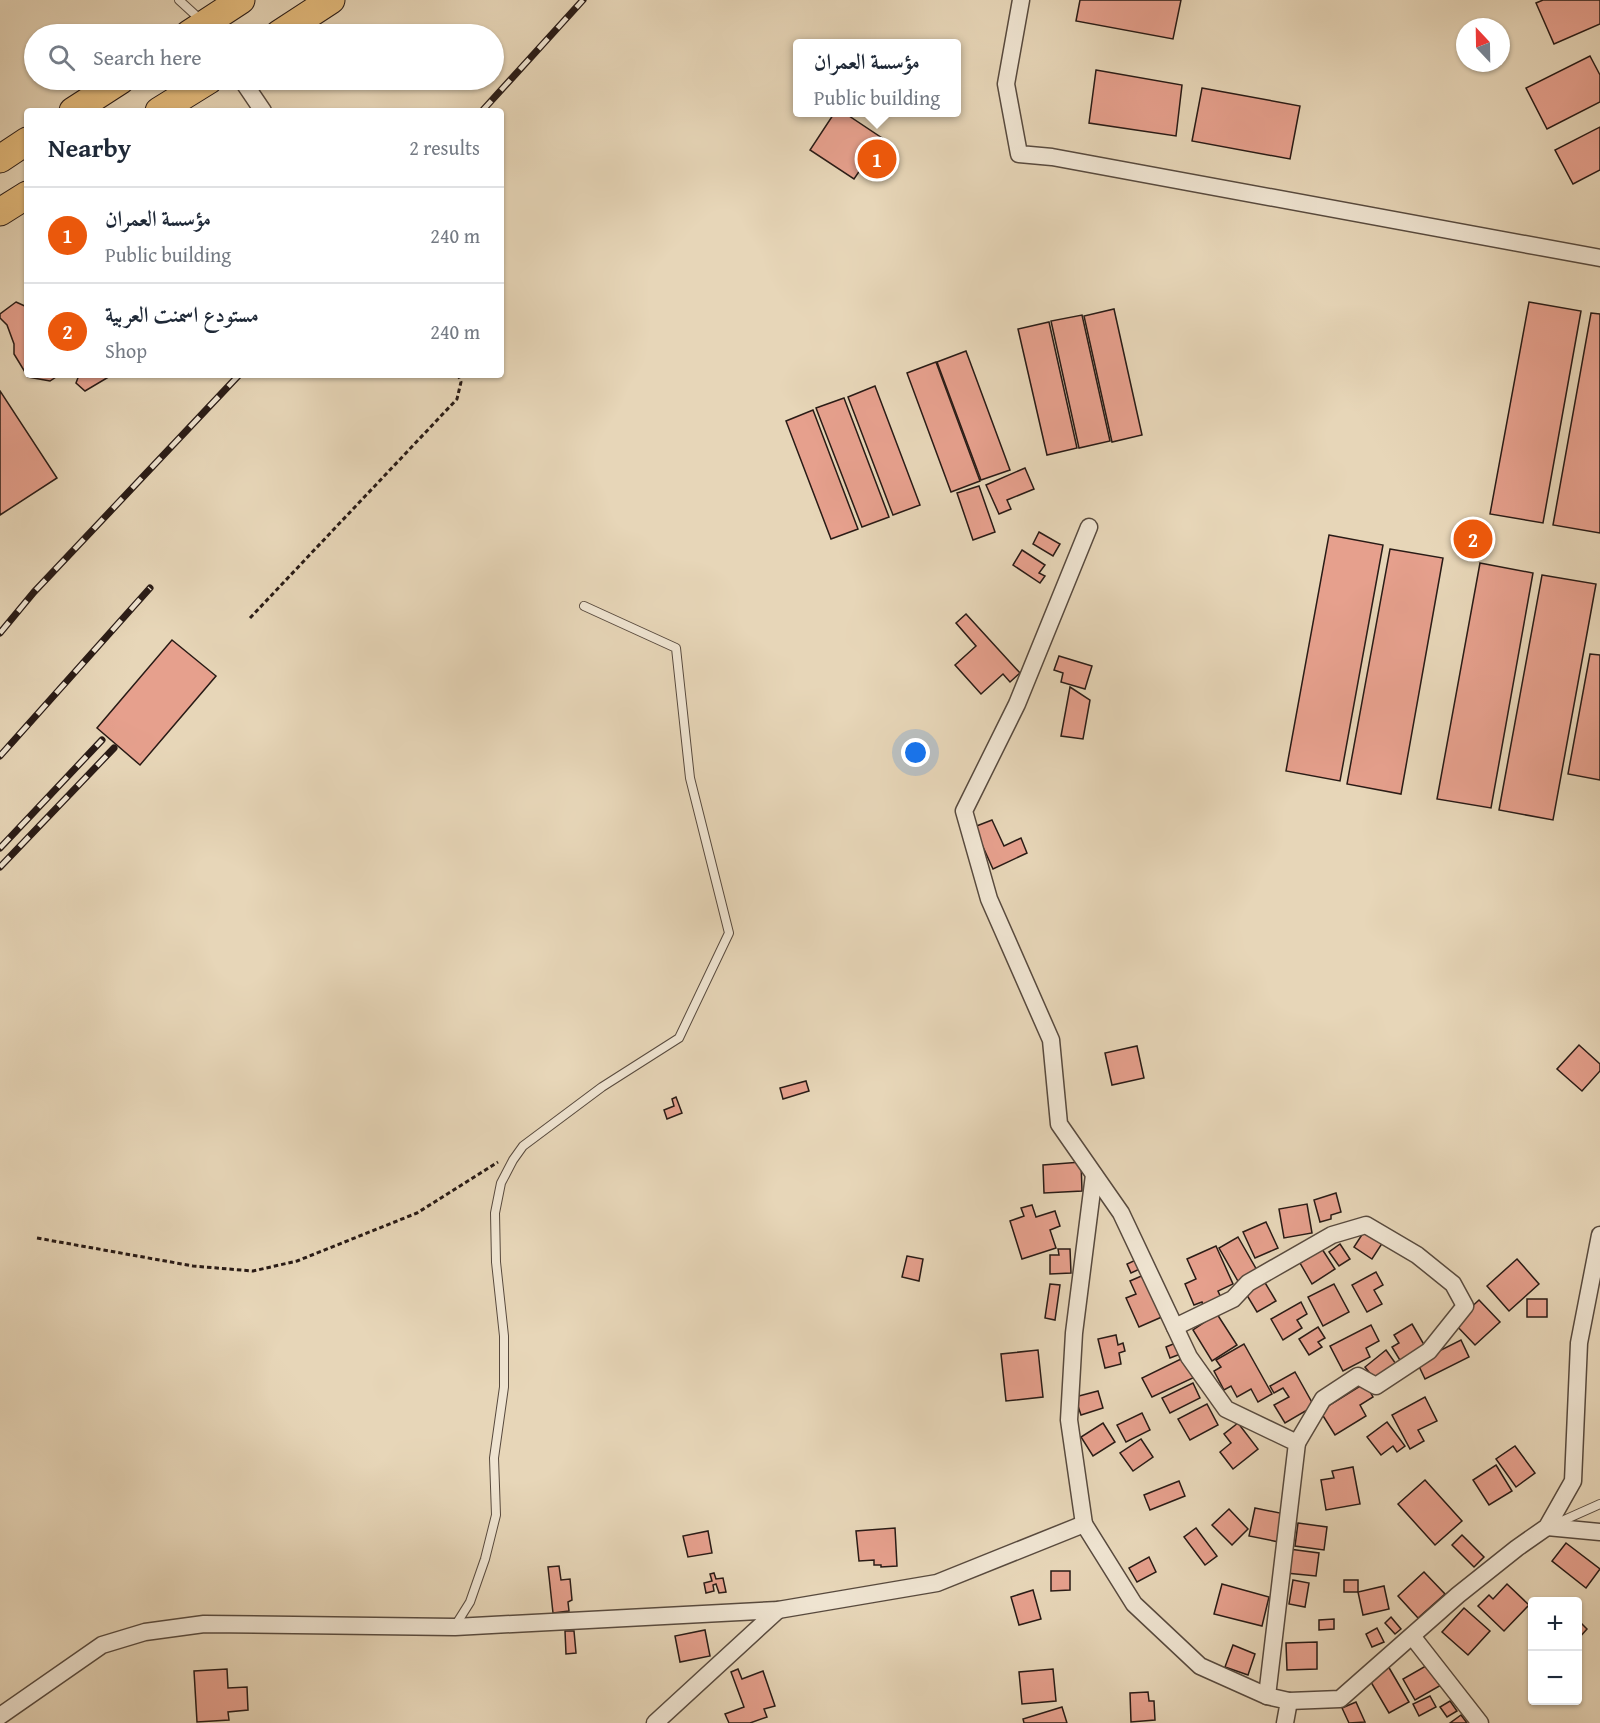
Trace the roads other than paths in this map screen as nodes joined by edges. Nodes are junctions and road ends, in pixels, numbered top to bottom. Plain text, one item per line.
1 (179, 0) edge
2 (241, 0) edge
3 (331, 0) edge
4 (1021, 0) edge
5 (197, 24) edge
6 (211, 24) edge
7 (294, 24) edge
8 (106, 90) edge
9 (193, 90) edge
10 (249, 90) edge
11 (78, 108) edge
12 (164, 108) edge
13 (261, 108) edge
14 (24, 143) edge
15 (0, 159) edge
16 (24, 197) edge
17 (0, 212) edge
18 (1600, 258) edge
19 (1089, 527) dead end
20 (584, 606) dead end
21 (1094, 1175) junction
22 (1600, 1235) edge
23 (1175, 1327) junction
24 (1297, 1443) junction
25 (1600, 1504) edge
26 (1084, 1524) junction
27 (1547, 1527) junction
28 (1600, 1532) edge
29 (778, 1610) junction
30 (455, 1627) junction
31 (1412, 1636) junction
32 (1267, 1696) junction
33 (1289, 1701) junction
34 (0, 1716) edge
35 (655, 1723) edge
36 (1285, 1723) edge
37 (1480, 1723) edge

1 - 5 lane
2 - 6 main road
3 - 7 main road
4 - 18 street
8 - 11 main road
9 - 12 main road
10 - 13 street
14 - 15 main road
16 - 17 main road
19 - 21 street
20 - 30 lane
21 - 23 street
21 - 26 street
22 - 27 street
23 - 24 street
23 - 24 street
24 - 32 street
25 - 27 lane
26 - 29 street
26 - 32 street
27 - 28 street
27 - 31 street
29 - 30 street
29 - 35 street
30 - 34 street
31 - 33 street
31 - 37 street
32 - 33 street
33 - 36 street

